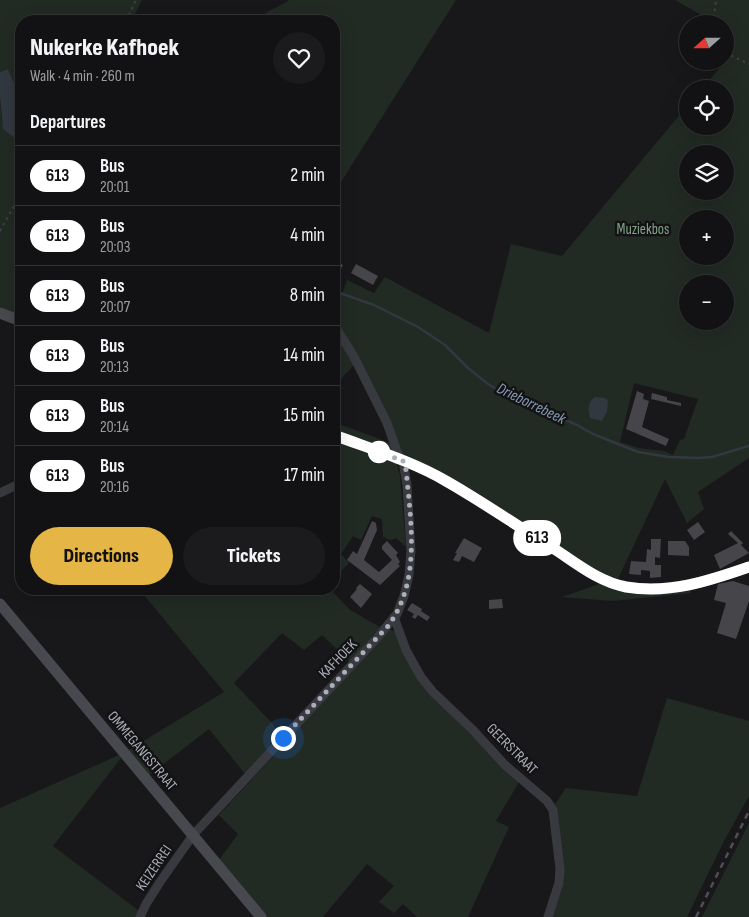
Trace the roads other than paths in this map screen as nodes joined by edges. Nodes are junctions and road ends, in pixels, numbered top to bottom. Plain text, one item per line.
1 (0, 313) edge
2 (15, 319) edge
3 (340, 334) edge
4 (340, 437) edge
5 (402, 461) junction
6 (15, 486) edge
7 (0, 492) edge
8 (749, 567) edge
9 (0, 604) edge
10 (394, 617) junction
11 (193, 836) junction
12 (140, 917) edge
13 (261, 917) edge
14 (548, 917) edge

1 - 2 main road
3 - 5 street, KAFHOEK
4 - 5 main road
5 - 8 main road
5 - 10 street, KAFHOEK
6 - 7 street
9 - 11 main road, OMMEGANGSTRAAT
10 - 11 street, KAFHOEK
10 - 14 street, GEERSTRAAT
11 - 12 street, KEIZERREI
11 - 13 main road, OMMEGANGSTRAAT

